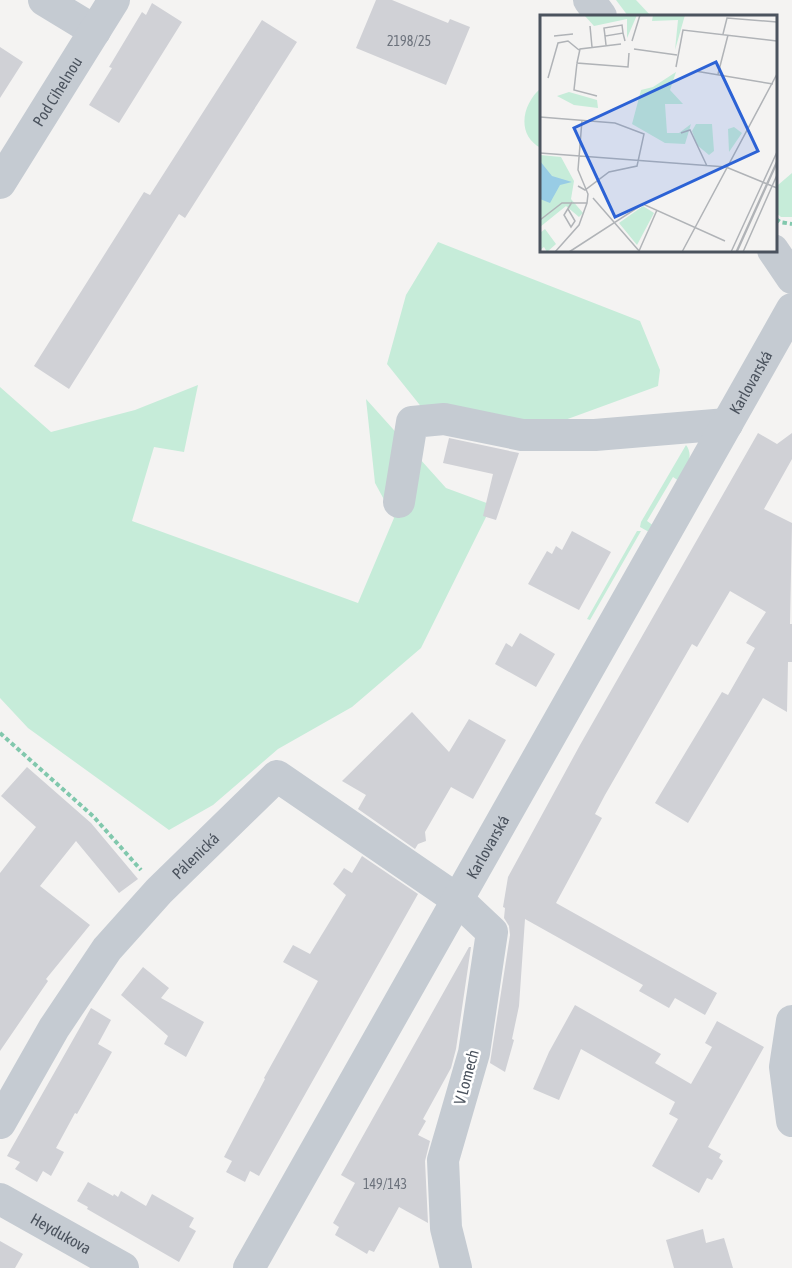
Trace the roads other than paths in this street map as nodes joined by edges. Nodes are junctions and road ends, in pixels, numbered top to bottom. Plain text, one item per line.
1 (44, 0) edge
2 (114, 0) edge
3 (589, 0) edge
4 (600, 15) edge
5 (95, 31) junction
6 (0, 183) edge
7 (774, 252) edge
8 (792, 278) edge
9 (792, 309) edge
10 (726, 424) junction
11 (399, 502) dead end
12 (458, 900) junction
13 (792, 1021) edge
14 (792, 1121) edge
15 (0, 1123) edge
16 (0, 1199) edge
17 (123, 1268) edge
18 (249, 1268) edge
19 (456, 1268) edge

1 - 5 street
2 - 5 street, Pod Cihelnou
3 - 4 street
5 - 6 street, Pod Cihelnou
7 - 8 street
9 - 10 street, Karlovarská
10 - 11 street, Karlovarská
10 - 12 street, Karlovarská
12 - 15 street, Pálenická
12 - 18 street, Karlovarská
12 - 19 street, V Lomech
13 - 14 street
16 - 17 street, Heydukova

